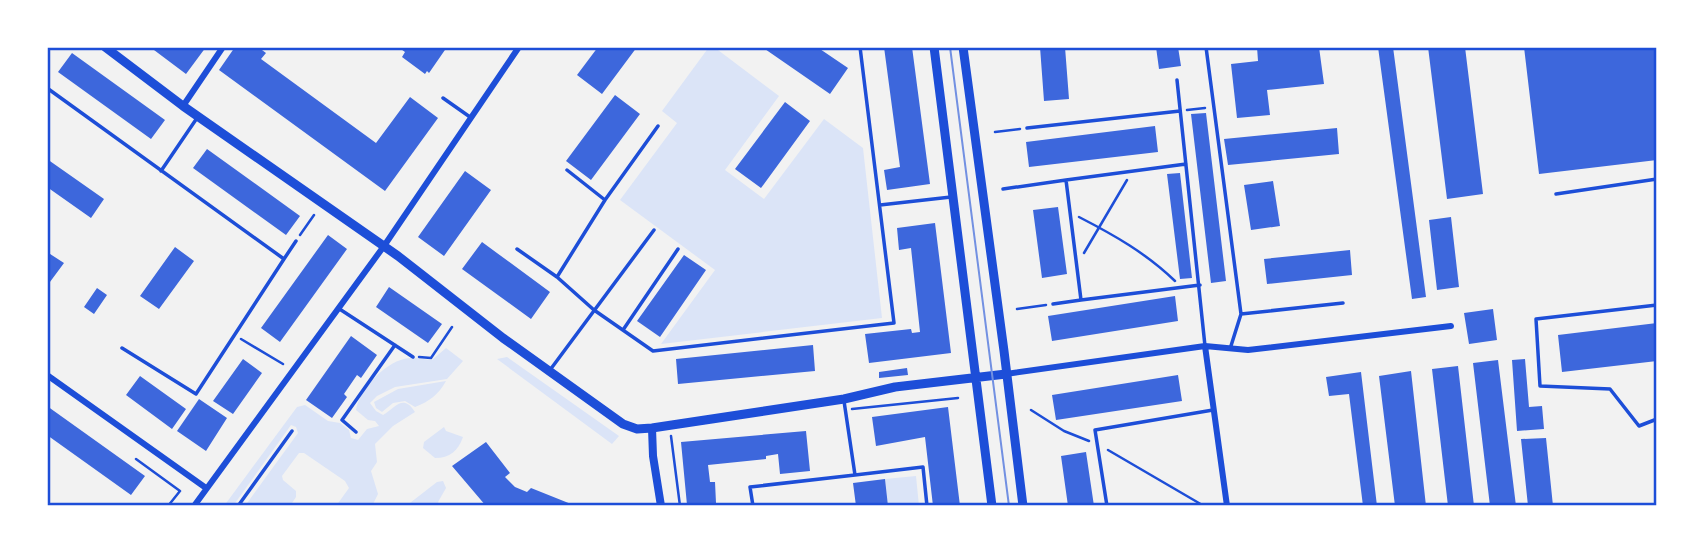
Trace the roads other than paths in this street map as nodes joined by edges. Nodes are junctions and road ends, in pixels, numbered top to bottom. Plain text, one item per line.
1 (105, 47) edge
2 (223, 47) edge
3 (519, 47) edge
4 (860, 47) edge
5 (934, 47) edge
6 (963, 47) edge
7 (1206, 47) edge
8 (1177, 80) dead end
9 (47, 88) edge
10 (443, 98) dead end
11 (183, 106) junction
12 (1180, 111) junction
13 (198, 116) junction
14 (470, 117) junction
15 (658, 126) dead end
16 (1027, 128) road end
17 (1186, 164) junction
18 (567, 170) dead end
19 (161, 171) junction
20 (1657, 179) edge
21 (1066, 180) junction
22 (1003, 189) dead end
23 (1556, 194) dead end
24 (953, 197) junction
25 (605, 200) junction
26 (880, 205) junction
27 (654, 230) dead end
28 (296, 241) road end
29 (384, 246) junction
30 (517, 248) dead end
31 (678, 249) dead end
32 (284, 259) junction
33 (557, 277) junction
34 (1200, 285) junction
35 (1081, 300) junction
36 (1343, 303) dead end
37 (1053, 304) road end
38 (1657, 305) edge
39 (338, 308) junction
40 (594, 310) junction
41 (1241, 314) junction
42 (1451, 326) dead end
43 (623, 330) junction
44 (395, 345) junction
45 (1205, 346) junction
46 (122, 348) dead end
47 (1230, 349) junction
48 (413, 357) road end
49 (549, 372) junction
50 (1006, 374) junction
51 (47, 375) edge
52 (976, 377) junction
53 (844, 399) junction
54 (1215, 410) junction
55 (1657, 419) edge
56 (652, 429) junction
57 (292, 431) dead end
58 (356, 432) dead end
59 (855, 475) junction
60 (206, 488) junction
61 (194, 506) edge
62 (238, 506) edge
63 (661, 506) edge
64 (753, 506) edge
65 (927, 506) edge
66 (992, 506) edge
67 (1023, 506) edge
68 (1107, 506) edge
69 (1227, 506) edge

1 - 11 main road
2 - 11 street
3 - 14 street
4 - 26 lane
5 - 24 main road
6 - 50 main road
7 - 41 lane
8 - 12 lane
9 - 19 lane
10 - 14 lane
11 - 13 main road
12 - 16 lane
12 - 17 lane
13 - 19 lane
13 - 29 main road
14 - 29 street
15 - 25 lane
17 - 21 lane
17 - 34 lane
18 - 25 lane
19 - 32 lane
20 - 23 lane
21 - 22 lane
21 - 35 lane
24 - 26 lane
24 - 52 main road
25 - 33 lane
26 - 43 lane
27 - 40 lane
28 - 32 lane
29 - 39 street
29 - 49 main road
30 - 33 lane
31 - 43 lane
32 - 46 lane
33 - 40 lane
34 - 35 lane
34 - 45 lane
35 - 37 lane
36 - 41 lane
38 - 55 lane
39 - 44 lane
39 - 60 street
40 - 43 lane
40 - 49 lane
41 - 47 lane
42 - 47 street
44 - 48 lane
44 - 58 lane
45 - 47 street
45 - 50 street
45 - 54 street
49 - 56 main road
50 - 52 main road
50 - 67 main road
51 - 60 street
52 - 53 main road
52 - 66 main road
53 - 56 main road
53 - 59 lane
54 - 68 lane
54 - 69 street
56 - 63 street
57 - 62 lane
59 - 64 lane
59 - 65 lane
60 - 61 street

